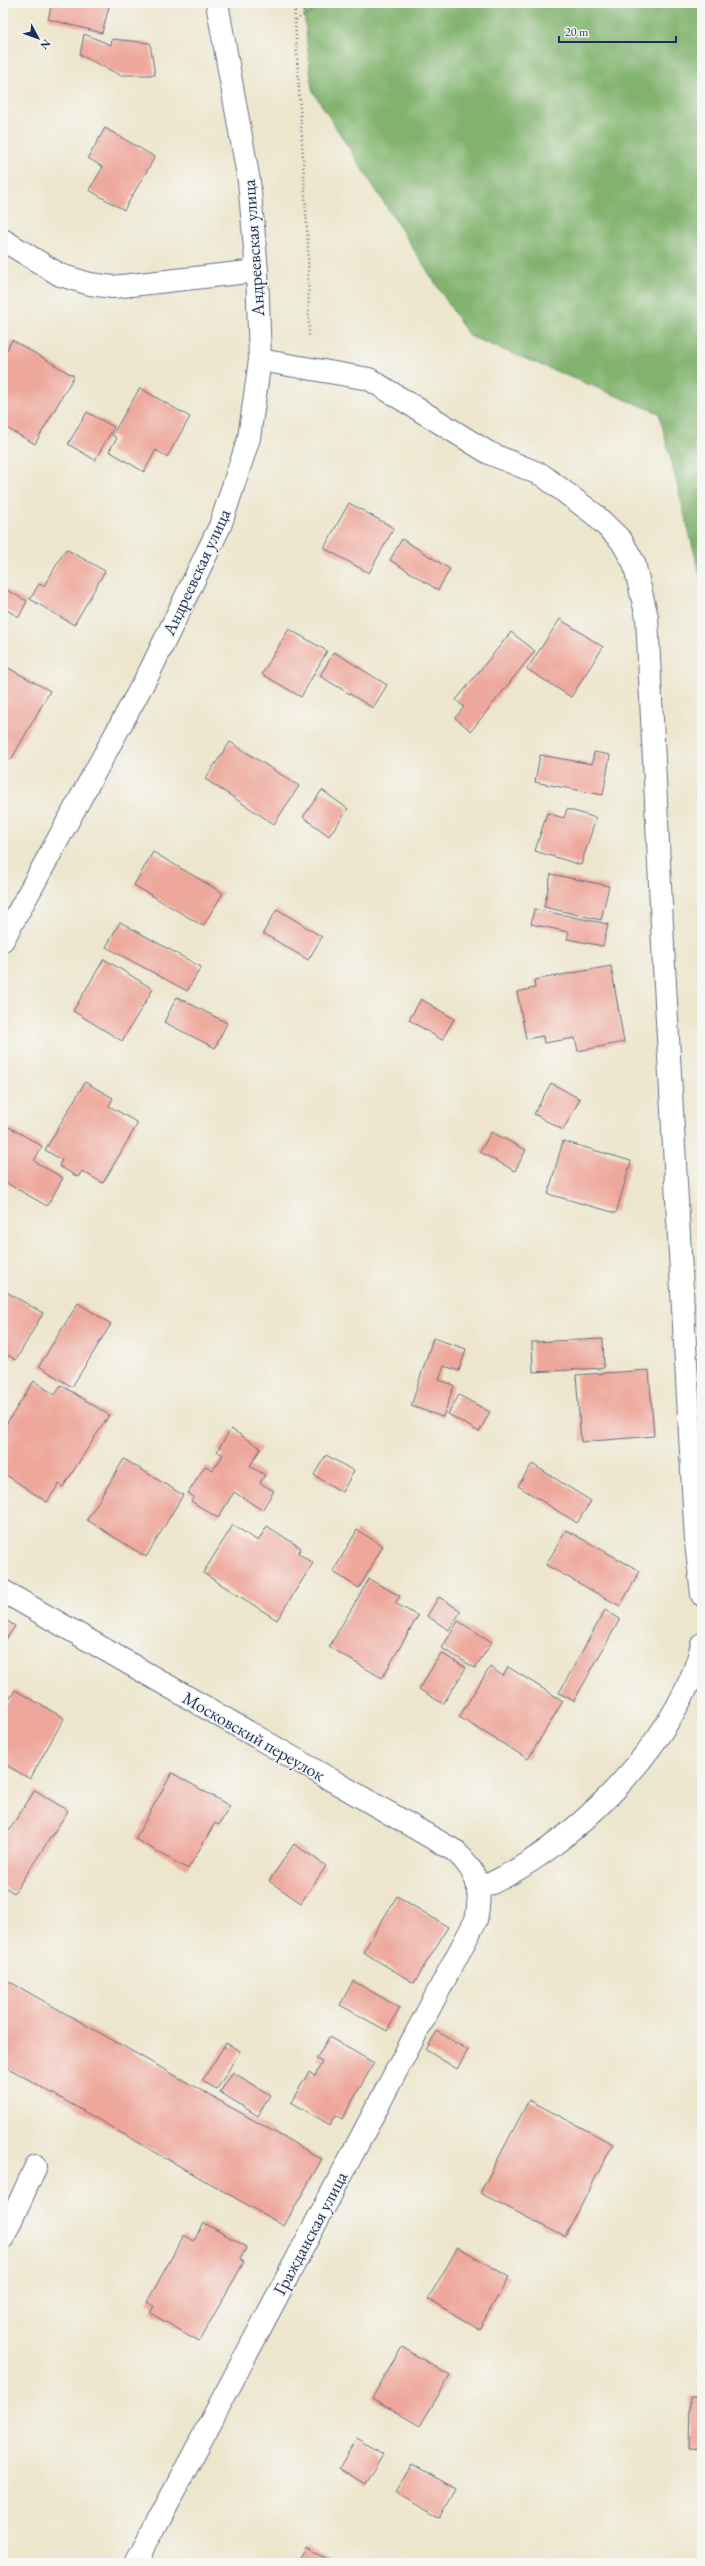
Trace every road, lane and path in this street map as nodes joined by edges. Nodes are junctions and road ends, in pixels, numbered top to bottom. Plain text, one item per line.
1 (218, 3) edge
2 (294, 3) edge
3 (325, 3) edge
4 (296, 20) junction
5 (3, 240) edge
6 (257, 271) junction
7 (260, 360) junction
8 (309, 368) junction
9 (3, 940) edge
10 (3, 1591) edge
11 (702, 1595) edge
12 (702, 1644) edge
13 (479, 1895) junction
14 (36, 2166) dead end
15 (3, 2238) edge
16 (136, 2563) edge

1 - 6 street, Андреевская улица
2 - 4 path
3 - 4 path
4 - 8 path
5 - 6 street
6 - 7 street, Андреевская улица
7 - 8 street
7 - 9 street, Андреевская улица
8 - 11 street
10 - 13 street, Московский переулок
12 - 13 street
13 - 16 street, Гражданская улица
14 - 15 street

